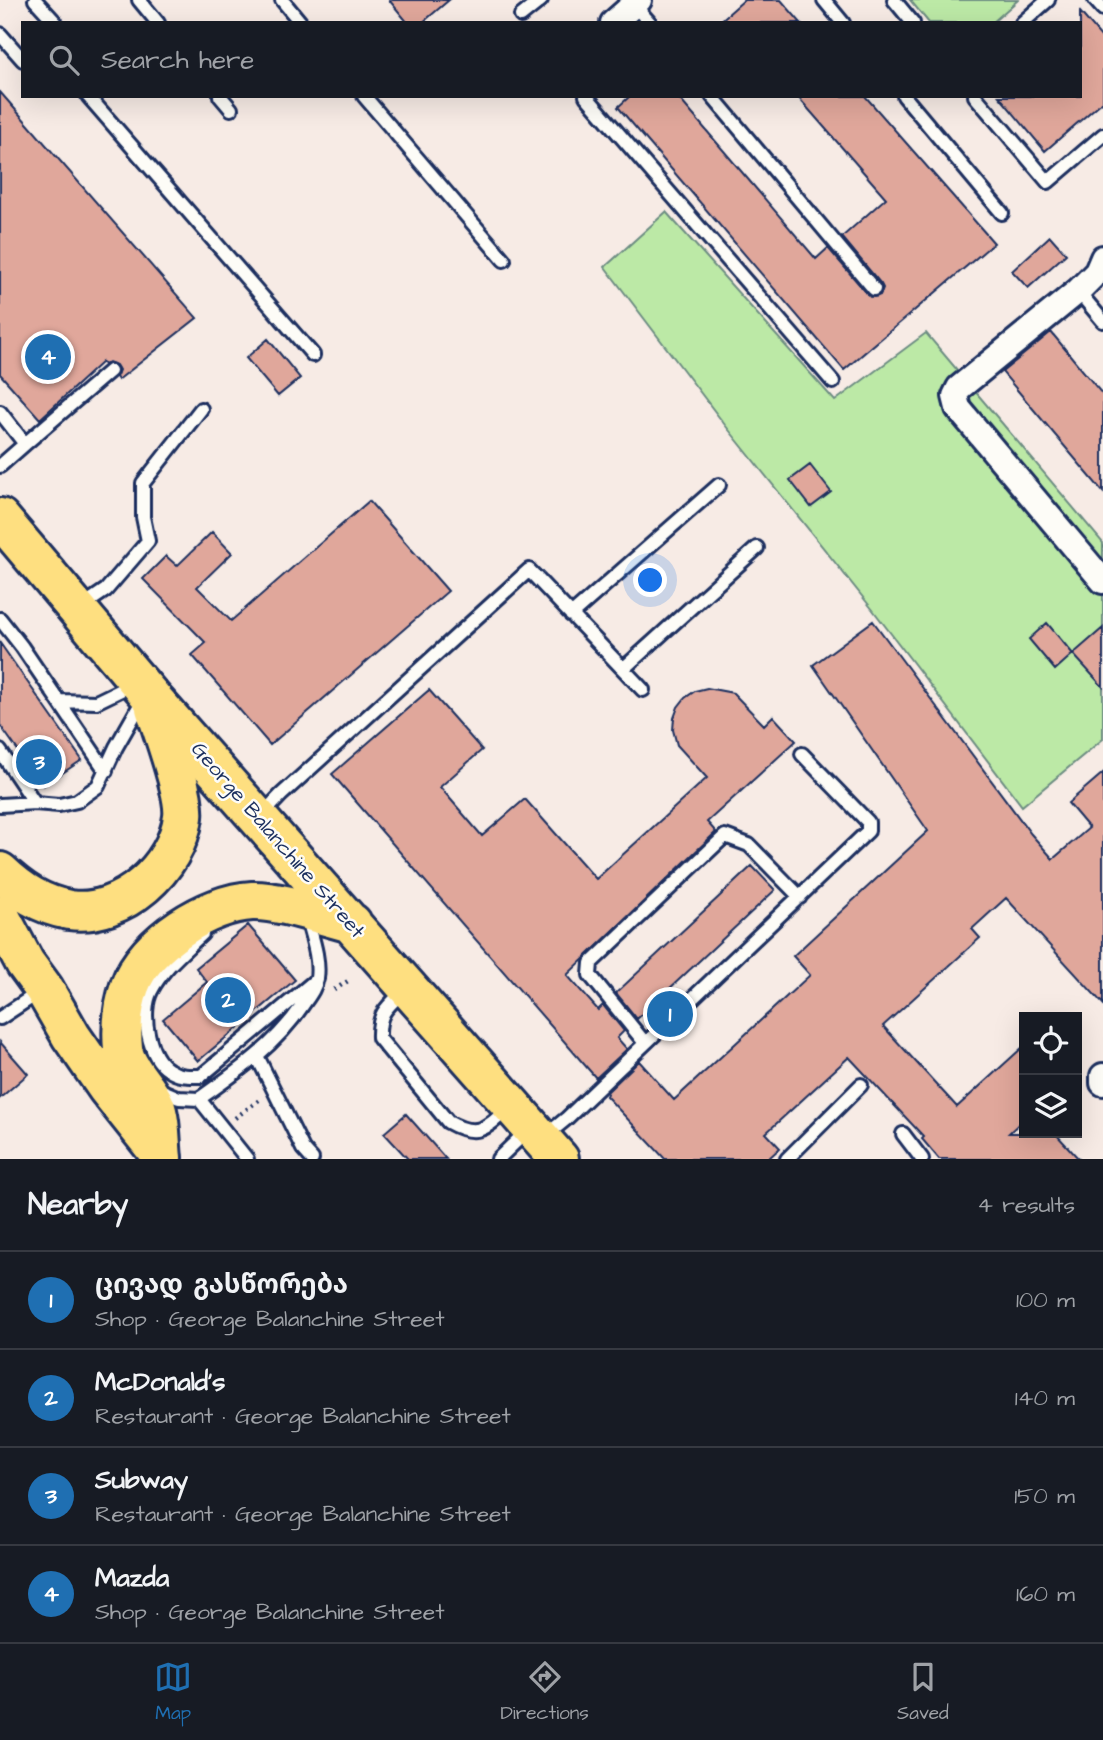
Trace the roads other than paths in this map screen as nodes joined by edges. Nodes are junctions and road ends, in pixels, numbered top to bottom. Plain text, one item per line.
1 (35, 0) edge
2 (139, 0) edge
3 (282, 0) edge
4 (541, 0) edge
5 (824, 0) edge
6 (894, 0) edge
7 (1048, 0) edge
8 (1095, 0) edge
9 (641, 9) edge
10 (1103, 9) edge
11 (521, 16) dead end
12 (54, 21) edge
13 (156, 21) edge
14 (299, 21) edge
15 (617, 21) edge
16 (841, 21) edge
17 (911, 21) edge
18 (1024, 21) edge
19 (0, 34) edge
20 (21, 58) edge
21 (91, 98) edge
22 (222, 98) edge
23 (366, 98) edge
24 (588, 98) edge
25 (714, 98) edge
26 (906, 98) edge
27 (977, 98) edge
28 (230, 109) dead end
29 (1103, 135) edge
30 (1002, 213) dead end
31 (1103, 258) edge
32 (504, 260) dead end
33 (873, 289) dead end
34 (1078, 291) junction
35 (1103, 321) edge
36 (313, 355) dead end
37 (110, 371) dead end
38 (833, 382) dead end
39 (201, 409) dead end
40 (0, 412) edge
41 (25, 444) junction
42 (0, 466) edge
43 (719, 485) dead end
44 (0, 518) edge
45 (757, 548) dead end
46 (1103, 580) edge
47 (78, 609) junction
48 (571, 615) junction
49 (0, 619) edge
50 (623, 669) junction
51 (146, 690) junction
52 (643, 690) dead end
53 (60, 701) junction
54 (0, 751) edge
55 (802, 754) dead end
56 (106, 771) junction
57 (35, 803) junction
58 (0, 805) edge
59 (260, 818) junction
60 (0, 872) edge
61 (800, 897) junction
62 (255, 901) junction
63 (305, 911) junction
64 (0, 916) edge
65 (352, 923) junction
66 (317, 979) junction
67 (408, 987) junction
68 (44, 989) junction
69 (0, 1018) edge
70 (645, 1043) junction
71 (257, 1056) junction
72 (1103, 1076) edge
73 (138, 1080) junction
74 (1103, 1083) edge
75 (861, 1085) dead end
76 (198, 1099) junction
77 (536, 1133) edge
78 (902, 1134) dead end
79 (163, 1159) edge
80 (247, 1159) edge
81 (312, 1159) edge
82 (498, 1159) edge
83 (787, 1159) edge
84 (922, 1159) edge

1 - 12 lane
2 - 13 lane
3 - 14 lane
4 - 11 lane
5 - 16 lane
6 - 17 lane
7 - 18 lane
8 - 10 lane
9 - 15 street
19 - 20 lane
21 - 36 lane
22 - 28 lane
23 - 32 lane
24 - 38 lane
25 - 33 lane
26 - 30 lane
27 - 29 lane
31 - 34 street
34 - 35 lane
34 - 46 street
37 - 41 lane
39 - 47 lane
40 - 41 lane
41 - 42 lane
43 - 48 lane
44 - 47 main road, George Balanchine Street
45 - 50 lane
47 - 51 main road, George Balanchine Street
48 - 50 lane
48 - 59 lane
49 - 53 lane
50 - 52 lane
51 - 53 lane
51 - 56 lane
51 - 59 main road, George Balanchine Street
51 - 60 main road
53 - 56 lane
54 - 57 lane
55 - 61 lane
56 - 57 lane
57 - 58 lane
59 - 65 main road, George Balanchine Street
61 - 70 lane
61 - 70 lane
62 - 63 main road
62 - 66 lane
62 - 73 main road
63 - 65 main road
63 - 66 lane
64 - 68 main road
65 - 67 main road, George Balanchine Street
66 - 71 lane
67 - 77 main road, George Balanchine Street
67 - 77 lane
68 - 69 lane
68 - 79 main road
70 - 77 lane
71 - 76 lane
71 - 81 lane
72 - 74 street
73 - 76 lane
73 - 79 main road
75 - 83 lane
76 - 80 lane
77 - 82 lane
78 - 84 lane

